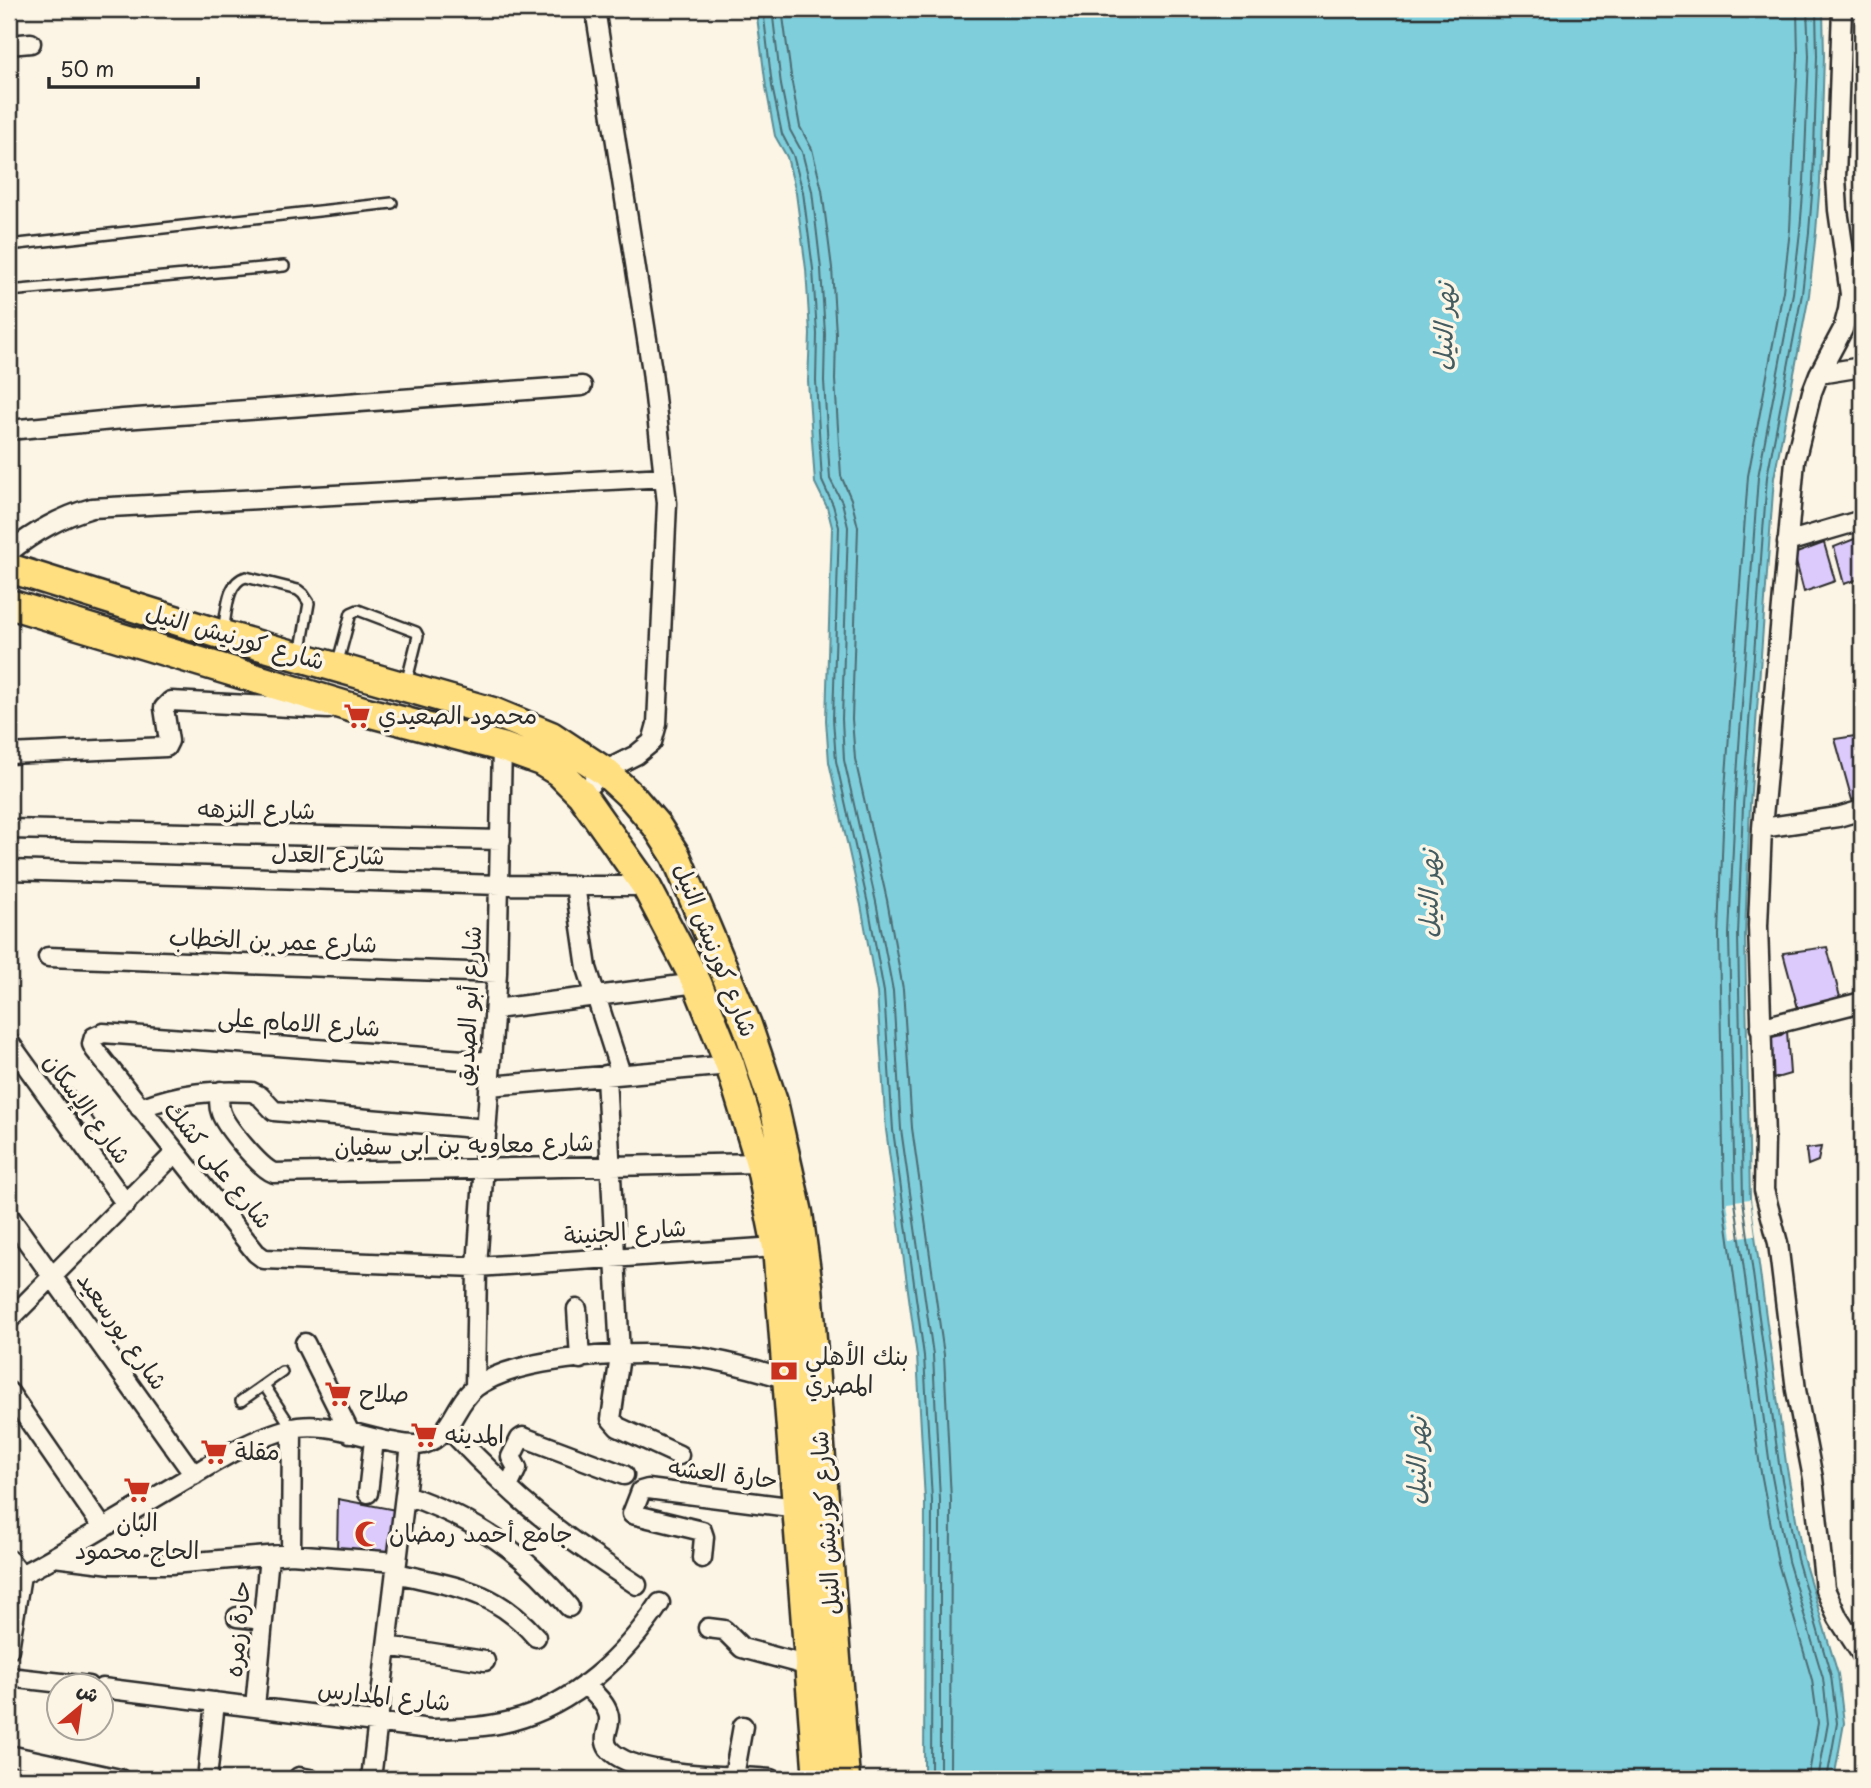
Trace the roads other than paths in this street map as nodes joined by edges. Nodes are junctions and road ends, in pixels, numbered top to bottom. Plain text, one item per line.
1 (595, 9) edge
2 (1842, 9) edge
3 (31, 43) dead end
4 (9, 45) edge
5 (392, 203) dead end
6 (9, 245) edge
7 (284, 267) dead end
8 (9, 291) edge
9 (1862, 367) edge
10 (1819, 374) junction
11 (582, 386) dead end
12 (9, 430) edge
13 (665, 477) junction
14 (1862, 520) edge
15 (1787, 542) junction
16 (9, 552) edge
17 (9, 568) edge
18 (9, 604) edge
19 (223, 635) junction
20 (299, 656) junction
21 (337, 667) junction
22 (406, 686) junction
23 (363, 711) junction
24 (502, 747) junction
25 (9, 754) edge
26 (604, 771) junction
27 (581, 794) junction
28 (1862, 810) edge
29 (1762, 828) junction
30 (9, 830) edge
31 (501, 840) junction
32 (9, 870) edge
33 (500, 885) junction
34 (575, 885) junction
35 (646, 886) junction
36 (48, 957) dead end
37 (497, 973) junction
38 (697, 983) junction
39 (595, 996) junction
40 (1862, 1002) edge
41 (495, 1009) junction
42 (1760, 1028) junction
43 (103, 1033) joint
44 (9, 1042) edge
45 (491, 1062) junction
46 (730, 1065) junction
47 (614, 1074) junction
48 (489, 1086) junction
49 (221, 1091) junction
50 (67, 1102) junction
51 (140, 1108) junction
52 (92, 1127) dead end
53 (487, 1129) junction
54 (176, 1153) junction
55 (760, 1163) junction
56 (611, 1167) junction
57 (484, 1170) junction
58 (125, 1204) junction
59 (9, 1216) edge
60 (777, 1247) junction
61 (616, 1257) junction
62 (477, 1267) junction
63 (53, 1276) junction
64 (577, 1309) dead end
65 (9, 1320) edge
66 (305, 1343) dead end
67 (620, 1356) junction
68 (580, 1359) junction
69 (282, 1373) dead end
70 (787, 1379) junction
71 (264, 1384) junction
72 (475, 1388) junction
73 (9, 1392) edge
74 (241, 1401) dead end
75 (292, 1428) junction
76 (448, 1428) junction
77 (350, 1433) junction
78 (374, 1440) junction
79 (411, 1445) junction
80 (679, 1455) dead end
81 (194, 1475) junction
82 (624, 1475) dead end
83 (508, 1487) junction
84 (368, 1493) dead end
85 (406, 1495) junction
86 (797, 1508) junction
87 (103, 1528) junction
88 (291, 1554) junction
89 (269, 1556) junction
90 (54, 1557) junction
91 (702, 1558) dead end
92 (9, 1560) edge
93 (397, 1567) junction
94 (15, 1578) edge
95 (637, 1585) dead end
96 (660, 1603) dead end
97 (569, 1607) dead end
98 (237, 1617) dead end
99 (263, 1620) junction
100 (708, 1628) dead end
101 (536, 1637) dead end
102 (387, 1646) junction
103 (9, 1649) edge
104 (1862, 1655) edge
105 (485, 1661) dead end
106 (809, 1666) junction
107 (9, 1677) edge
108 (46, 1681) edge
109 (585, 1684) junction
110 (116, 1690) edge
111 (215, 1702) junction
112 (255, 1707) junction
113 (377, 1721) junction
114 (743, 1726) dead end
115 (9, 1755) edge
116 (660, 1775) edge
117 (742, 1777) edge
118 (120, 1779) edge
119 (207, 1779) edge
120 (371, 1779) edge
121 (770, 1779) edge
122 (818, 1779) edge
123 (845, 1779) edge

1 - 13 street
2 - 10 street
3 - 4 street
5 - 6 lane
7 - 8 lane
9 - 10 street
10 - 15 street
11 - 12 street
13 - 16 street
13 - 26 street
14 - 15 street
15 - 29 street
17 - 19 main road, شارع كورنيش النيل
18 - 23 main road, شارع كورنيش النيل
19 - 20 main road, شارع كورنيش النيل
19 - 20 lane
20 - 21 main road, شارع كورنيش النيل
21 - 22 main road, شارع كورنيش النيل
21 - 22 lane
22 - 26 main road, شارع كورنيش النيل
23 - 24 main road, شارع كورنيش النيل
23 - 25 street
24 - 27 main road, شارع كورنيش النيل
24 - 31 street, شارع أبو الصديق
26 - 27 street
26 - 123 main road, شارع كورنيش النيل
27 - 35 main road, شارع كورنيش النيل
28 - 29 street
29 - 42 street
30 - 31 street, شارع النزهه
31 - 33 street, شارع أبو الصديق
32 - 33 street, شارع العدل
33 - 34 street, شارع العدل
33 - 37 street, شارع أبو الصديق
34 - 35 street, شارع العدل
34 - 39 street
35 - 38 main road, شارع كورنيش النيل
36 - 37 street, شارع عمر بن الخطاب
37 - 41 street, شارع أبو الصديق
38 - 39 street
38 - 46 main road, شارع كورنيش النيل
39 - 41 street
39 - 47 street
40 - 42 street
41 - 45 street, شارع أبو الصديق
42 - 104 street
43 - 45 street, شارع الامام على
43 - 51 street, شارع على كشك
44 - 50 street, شارع الإسكان
45 - 48 street, شارع أبو الصديق
46 - 47 street
46 - 55 main road, شارع كورنيش النيل
47 - 48 street
47 - 56 street
48 - 53 street, شارع أبو الصديق
49 - 51 street
49 - 53 street
49 - 57 street, شارع معاويه بن ابى سفيان
50 - 52 lane
50 - 58 street, شارع الإسكان
51 - 54 street, شارع على كشك
53 - 57 street, شارع أبو الصديق
54 - 58 street
54 - 62 street, شارع على كشك
55 - 56 street, شارع معاويه بن ابى سفيان
55 - 60 main road, شارع كورنيش النيل
56 - 57 street, شارع معاويه بن ابى سفيان
56 - 61 street
57 - 62 street, شارع أبو الصديق
58 - 63 street
59 - 63 street, شارع بورسعيد
60 - 61 street, شارع الجنينة
60 - 70 main road, شارع كورنيش النيل
61 - 62 street, شارع الجنينة
61 - 67 street
62 - 72 street, شارع أبو الصديق
63 - 65 street
63 - 81 street, شارع بورسعيد
64 - 68 street
66 - 77 street
67 - 68 street
67 - 70 street
67 - 80 street
68 - 72 street
69 - 71 lane
70 - 86 main road, شارع كورنيش النيل
71 - 74 lane
71 - 75 lane
72 - 76 street
73 - 87 street
75 - 77 street
75 - 81 street
75 - 88 street
76 - 79 street
76 - 83 street
77 - 78 street
78 - 79 street
78 - 84 street
79 - 85 street
81 - 87 street
82 - 83 street
83 - 95 street
85 - 93 street
85 - 97 street
86 - 91 street, حارة العشه
86 - 106 main road, شارع كورنيش النيل
87 - 90 street
88 - 89 street
88 - 93 street
89 - 90 street
89 - 99 street, حارة زمره
90 - 94 street
92 - 94 street
93 - 101 street
93 - 102 street
94 - 103 street
96 - 109 street, شارع المدارس
98 - 99 street
99 - 112 street, حارة زمره
100 - 106 street
102 - 105 street
102 - 113 street
106 - 122 main road, شارع كورنيش النيل
107 - 108 street
109 - 113 street, شارع المدارس
109 - 116 street
110 - 111 street, شارع المدارس
111 - 112 street, شارع المدارس
111 - 119 street
112 - 113 street, شارع المدارس
113 - 120 street
114 - 117 street
115 - 118 street
116 - 117 street
117 - 121 street

